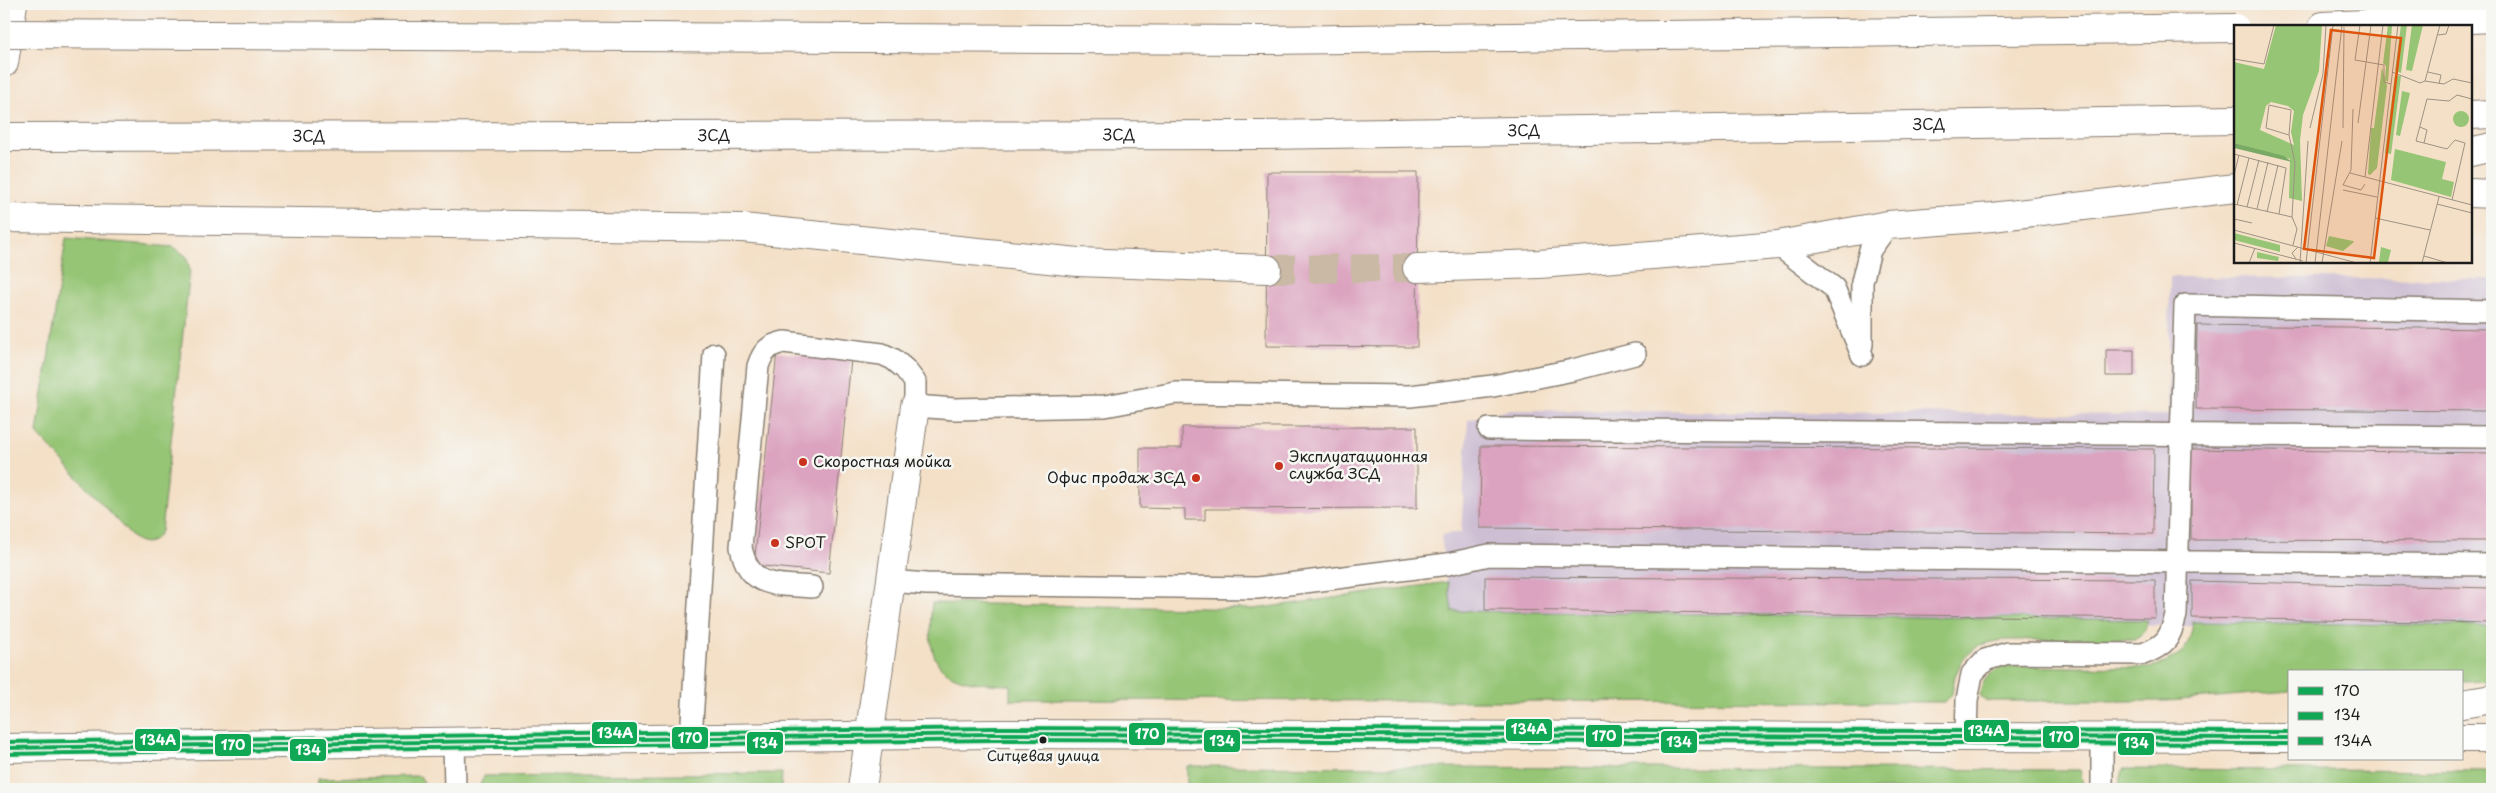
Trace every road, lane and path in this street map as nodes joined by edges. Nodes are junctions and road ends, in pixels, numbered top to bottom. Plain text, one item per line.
1 (13, 4) edge
2 (2492, 18) edge
3 (2345, 25) edge
4 (2234, 28) edge
5 (4, 34) edge
6 (4, 63) edge
7 (2492, 114) edge
8 (2471, 115) edge
9 (2234, 120) edge
10 (4, 137) edge
11 (2492, 147) edge
12 (2471, 152) edge
13 (2234, 188) edge
14 (2471, 193) edge
15 (2492, 194) edge
16 (4, 218) edge
17 (1888, 225) junction
18 (1778, 245) junction
19 (1417, 268) tunnel mouth
20 (1267, 269) tunnel mouth
21 (2492, 311) edge
22 (714, 354) dead end
23 (1634, 354) dead end
24 (915, 406) junction
25 (1489, 429) dead end
26 (2181, 436) junction
27 (2492, 437) edge
28 (2178, 561) junction
29 (2492, 565) edge
30 (891, 581) junction
31 (812, 588) dead end
32 (2492, 699) edge
33 (2464, 704) edge
34 (870, 736) junction
35 (1966, 736) junction
36 (2102, 737) junction
37 (2288, 738) edge
38 (2464, 738) edge
39 (2492, 738) edge
40 (691, 739) junction
41 (454, 742) junction
42 (4, 748) edge
43 (455, 789) edge
44 (862, 789) edge
45 (2102, 789) edge

1 - 6 main road
2 - 3 main road
4 - 5 main road, bridge
7 - 8 main road
9 - 10 main road, ЗСД
11 - 12 main road
13 - 17 main road
14 - 15 main road
16 - 20 main road
17 - 18 main road
17 - 18 lane
18 - 19 main road
21 - 26 lane
22 - 40 lane
23 - 24 lane
24 - 30 main road
24 - 31 lane
25 - 26 lane
26 - 27 lane
26 - 28 lane
28 - 29 lane
28 - 30 lane
28 - 35 lane
30 - 34 main road
32 - 33 main road
34 - 35 main road
34 - 40 main road
34 - 44 main road
35 - 36 main road
36 - 37 main road
36 - 45 lane
38 - 39 main road
40 - 41 main road
41 - 42 main road
41 - 43 lane

